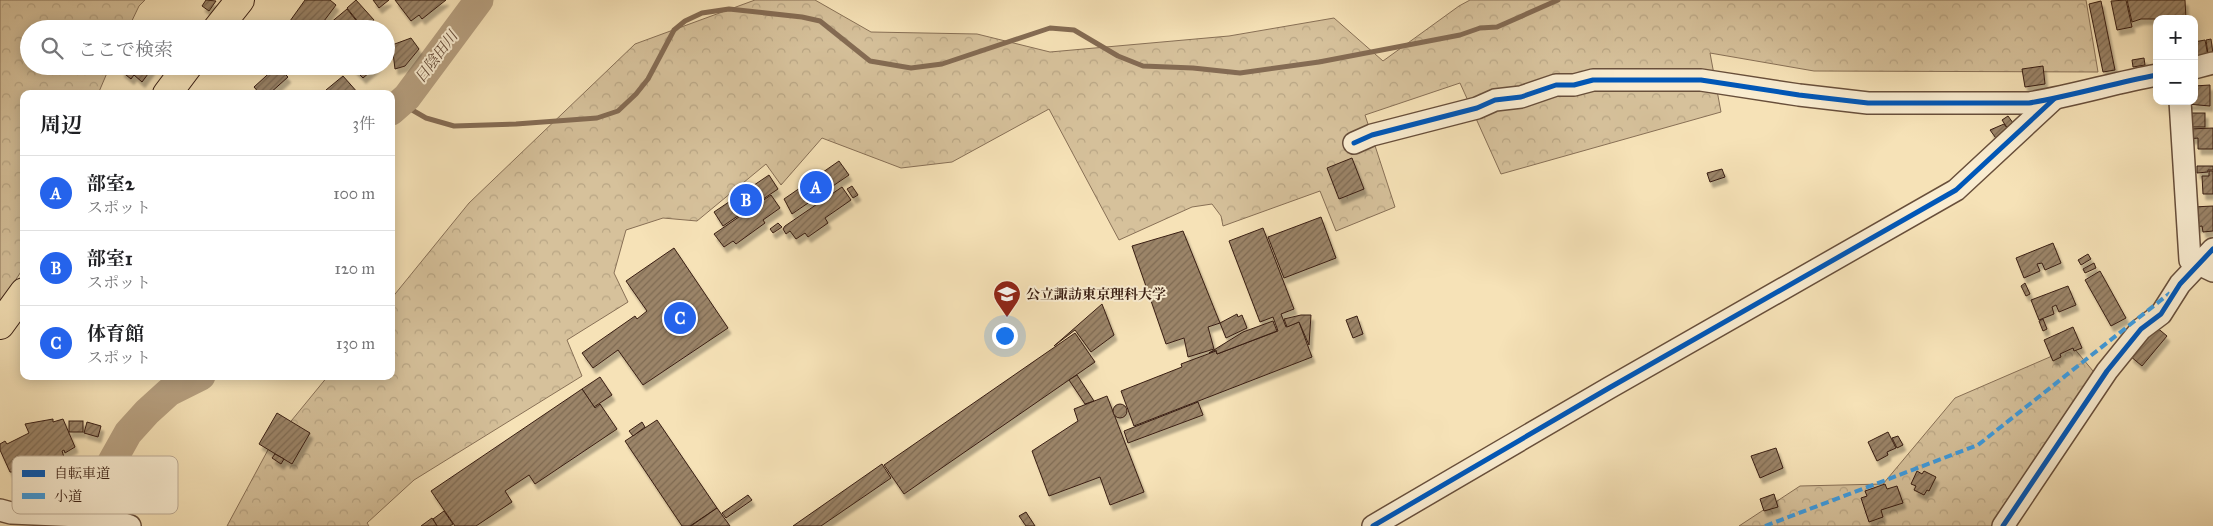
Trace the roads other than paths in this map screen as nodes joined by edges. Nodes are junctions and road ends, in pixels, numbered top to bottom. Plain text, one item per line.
1 (240, 0) edge
2 (224, 20) edge
3 (2213, 63) edge
4 (2198, 68) edge
5 (2213, 68) edge
6 (2198, 69) edge
7 (181, 75) edge
8 (2153, 76) edge
9 (170, 90) edge
10 (2054, 99) junction
11 (2180, 105) edge
12 (1354, 143) dead end
13 (2213, 250) edge
14 (2205, 268) edge
15 (20, 298) edge
16 (0, 325) edge
17 (34, 514) edge
18 (130, 526) edge
19 (1373, 526) edge
20 (2003, 526) edge

1 - 2 highway
3 - 4 street
5 - 6 street
7 - 9 highway
8 - 10 street
10 - 12 street
10 - 19 street
11 - 14 street
13 - 14 street
14 - 20 street
15 - 16 highway
17 - 18 street

